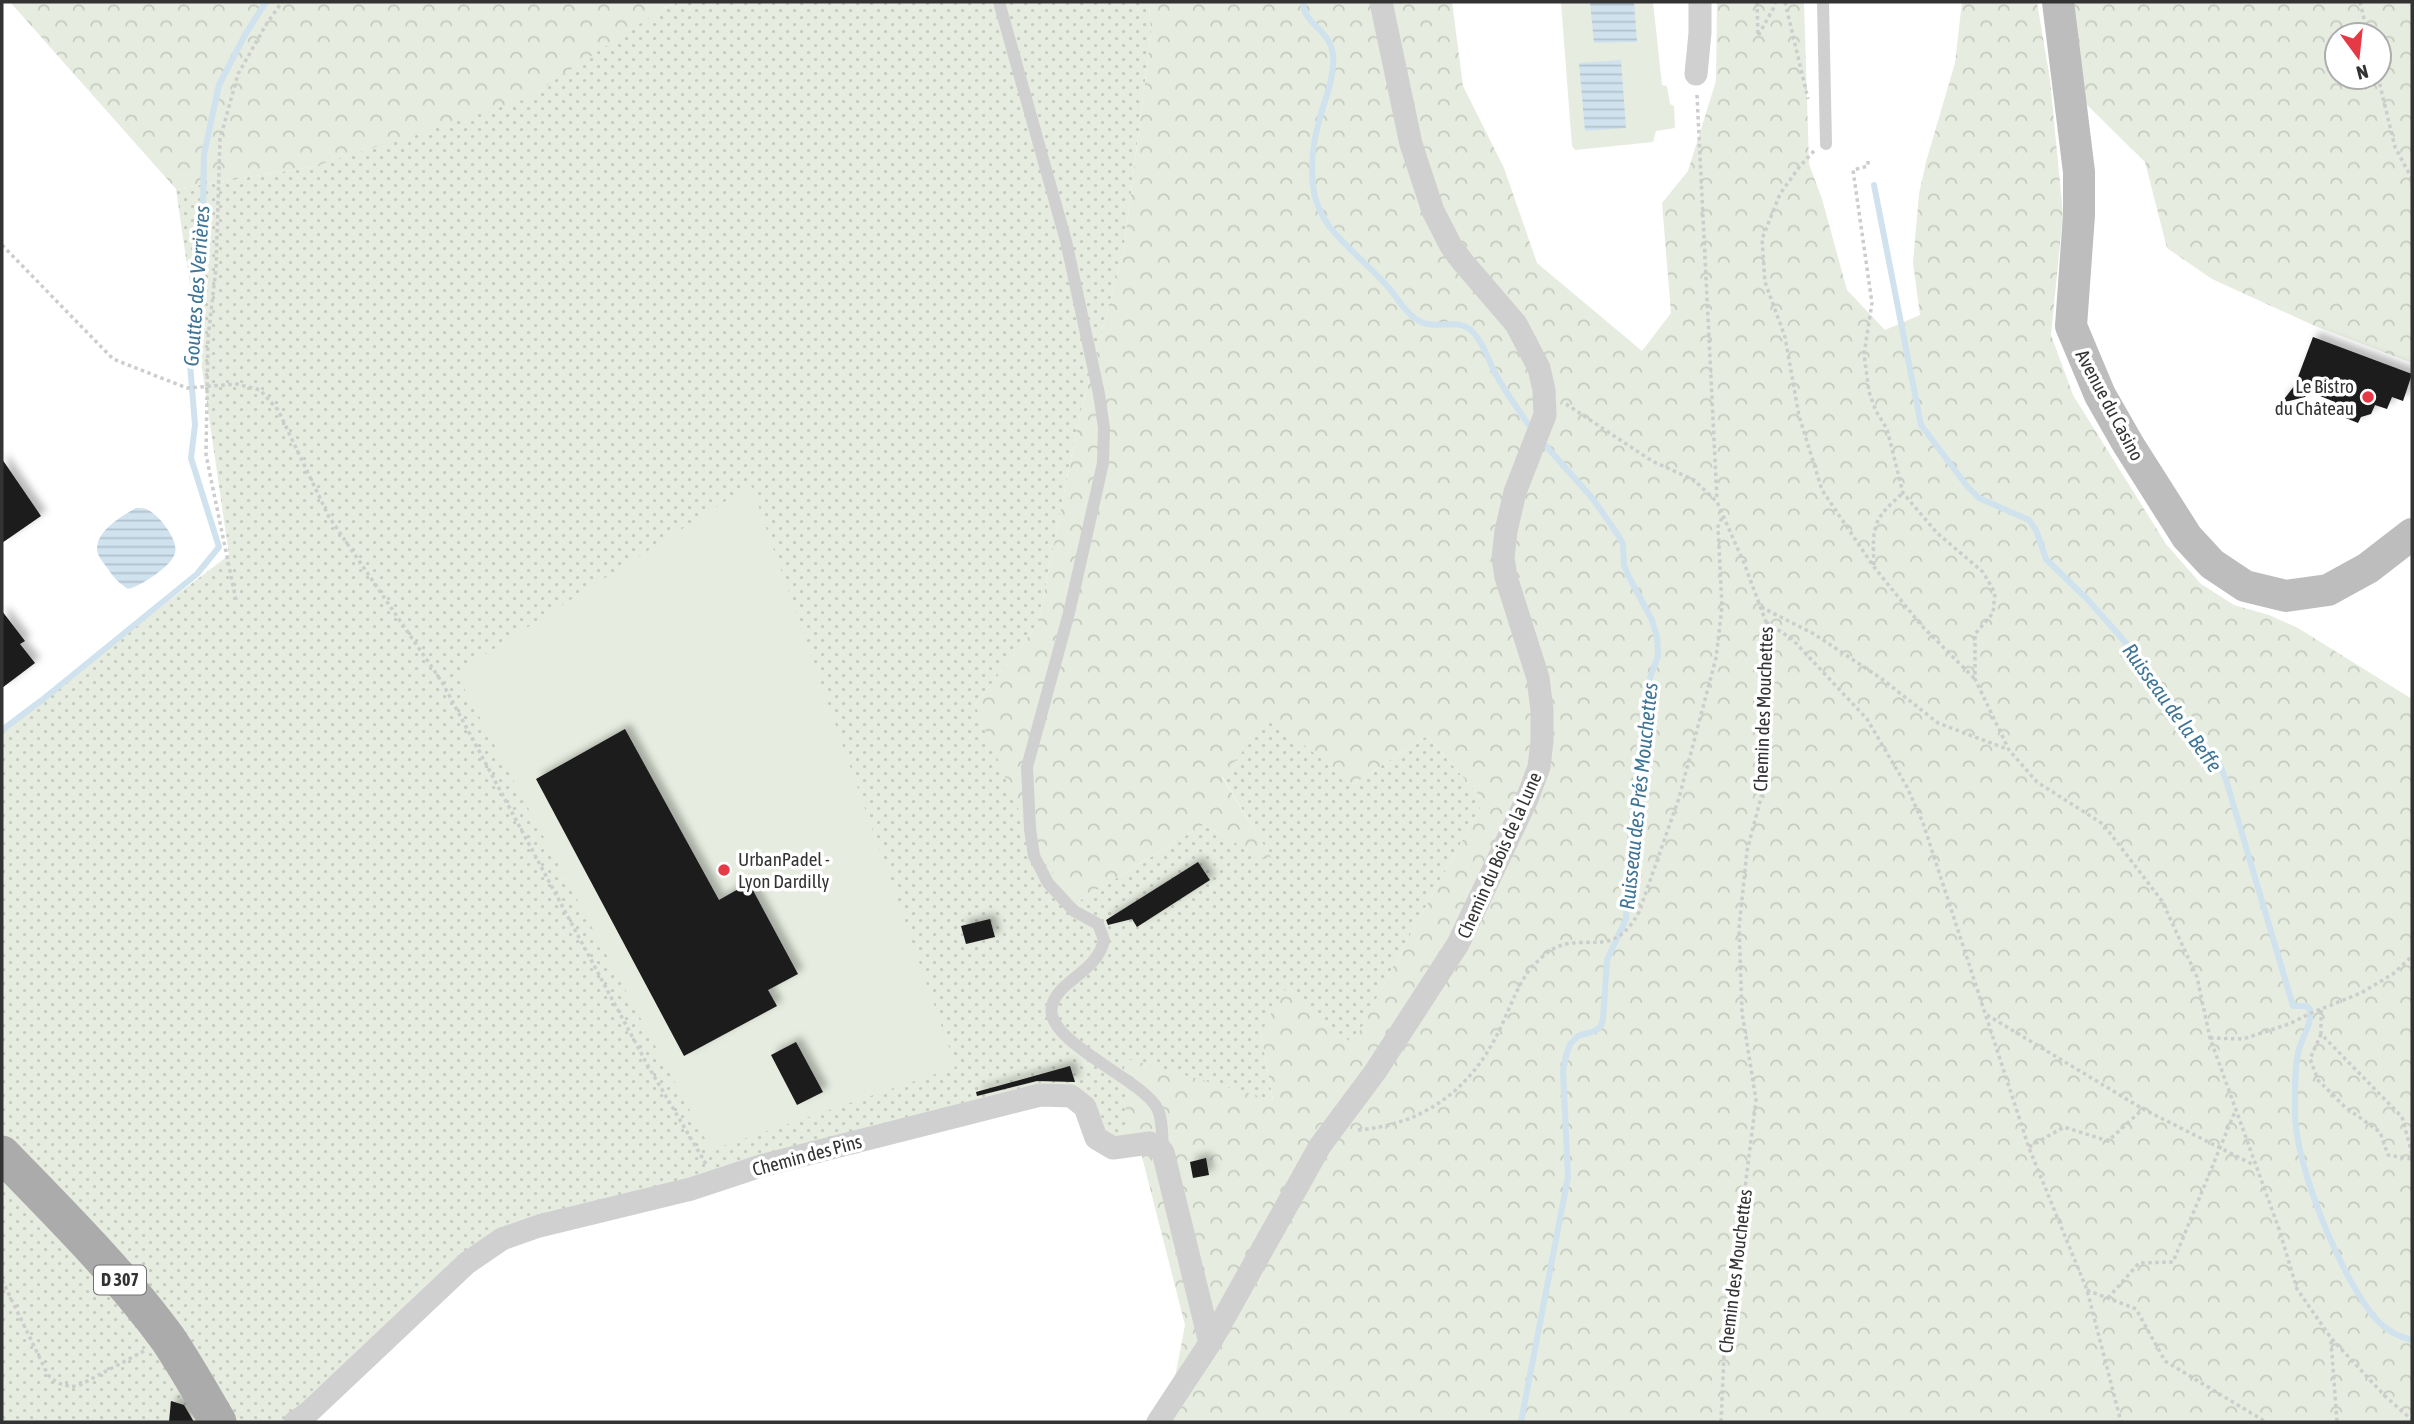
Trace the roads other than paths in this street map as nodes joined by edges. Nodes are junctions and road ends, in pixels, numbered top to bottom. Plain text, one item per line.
1 (999, 2) edge
2 (1381, 2) edge
3 (1700, 2) edge
4 (1823, 2) edge
5 (2058, 2) edge
6 (1696, 74) road end
7 (1826, 141) road end
8 (2412, 534) edge
9 (1163, 1152) junction
10 (2, 1154) edge
11 (1210, 1343) junction
12 (218, 1422) edge
13 (295, 1422) edge
14 (1158, 1422) edge

1 - 9 lane
2 - 11 street, Chemin du Bois de la Lune
3 - 6 street
4 - 7 lane
5 - 8 street, Avenue du Casino
9 - 11 street
9 - 13 street, Chemin des Pins
10 - 12 main road, D 307
11 - 14 street, Chemin du Bois de la Lune

